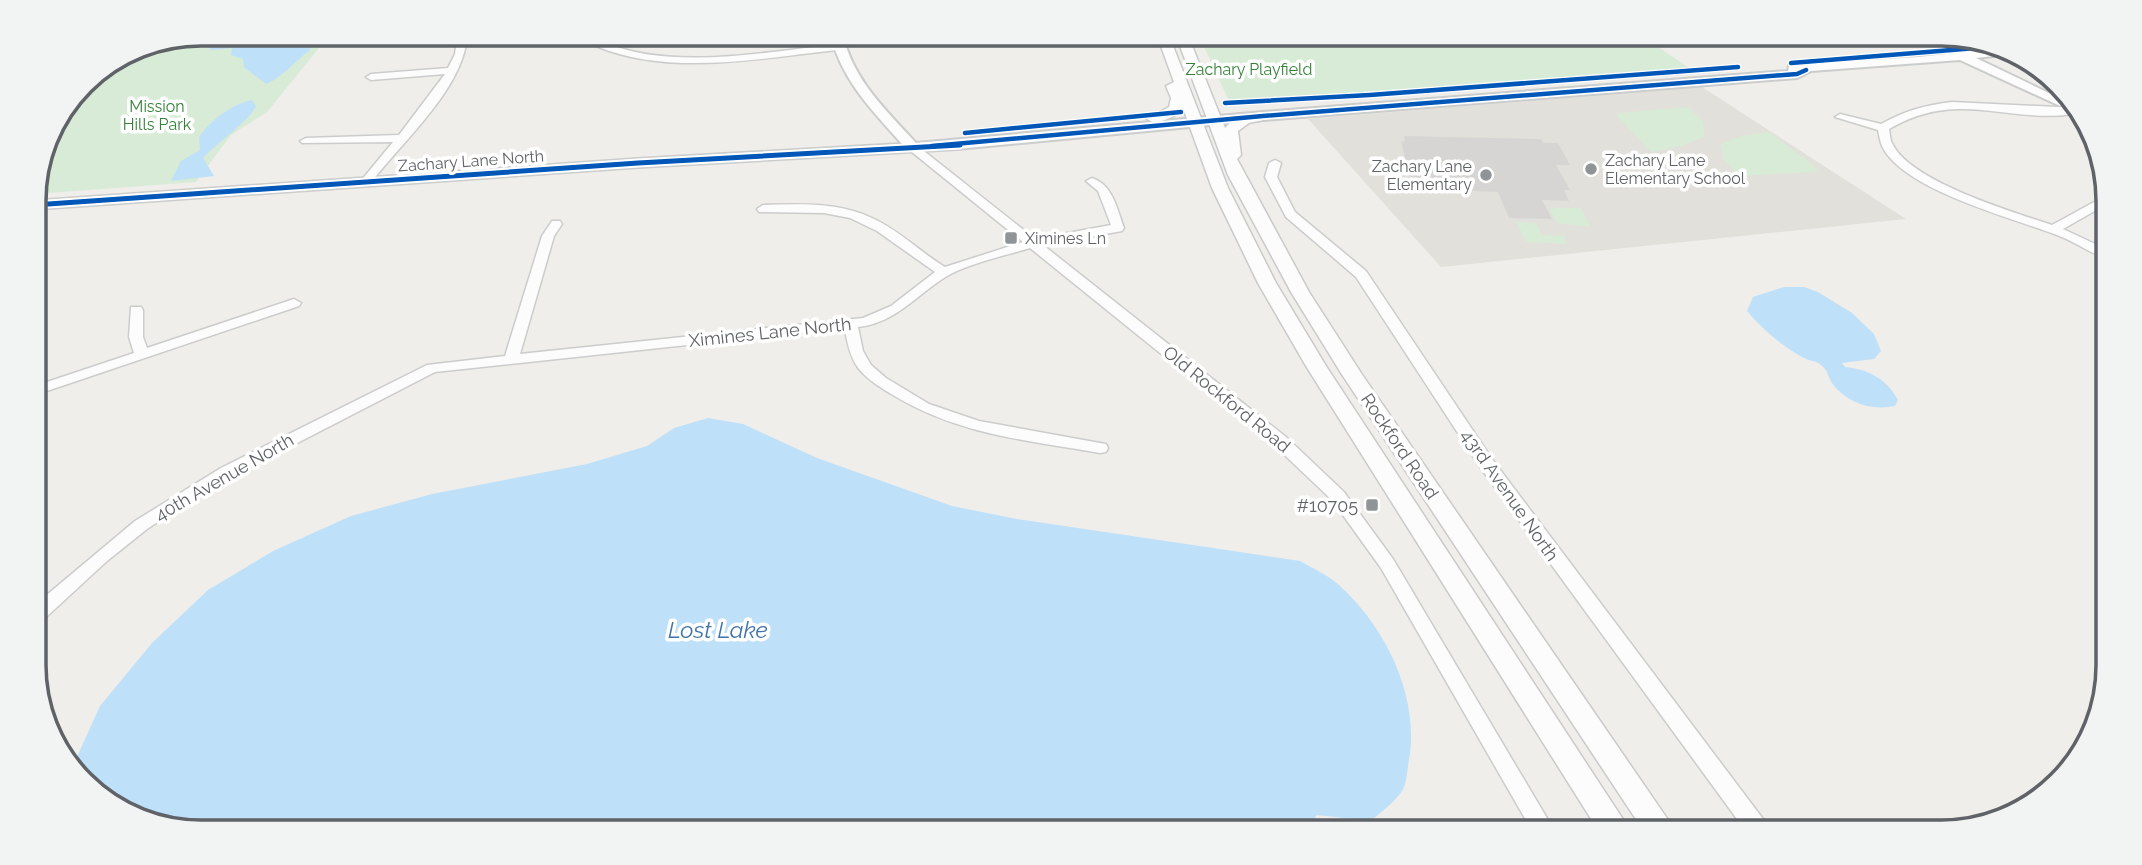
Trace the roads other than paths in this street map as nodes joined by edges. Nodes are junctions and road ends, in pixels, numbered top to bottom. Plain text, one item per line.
1 (462, 46) edge
2 (602, 46) edge
3 (807, 46) edge
4 (839, 46) edge
5 (1166, 46) edge
6 (1168, 46) edge
7 (1185, 46) edge
8 (1989, 54) edge
9 (1964, 57) junction
10 (1806, 70) junction
11 (451, 71) junction
12 (371, 77) dead end
13 (2065, 106) edge
14 (2069, 112) edge
15 (1263, 116) junction
16 (1840, 117) dead end
17 (1203, 118) junction
18 (1154, 119) junction
19 (1883, 128) junction
20 (1028, 135) junction
21 (400, 138) junction
22 (306, 141) dead end
23 (911, 146) junction
24 (1275, 163) dead end
25 (1236, 175) junction
26 (1092, 181) dead end
27 (366, 182) junction
28 (46, 204) edge
29 (2096, 205) edge
30 (763, 209) dead end
31 (556, 225) dead end
32 (2054, 229) junction
33 (1031, 243) junction
34 (2096, 249) edge
35 (944, 272) junction
36 (294, 303) dead end
37 (136, 310) dead end
38 (851, 325) junction
39 (142, 355) junction
40 (512, 358) junction
41 (432, 368) joint
42 (46, 387) edge
43 (1100, 448) dead end
44 (46, 606) edge
45 (1537, 819) edge
46 (1608, 819) edge
47 (1653, 819) edge
48 (1749, 819) edge

1 - 11 street
2 - 3 street
4 - 23 street, Old Rockford Road
5 - 18 main road
6 - 17 main road, Rockford Road
7 - 17 main road, Rockford Road
8 - 9 street, Zachary Lane North
9 - 10 street, Zachary Lane North
9 - 13 street
10 - 15 street, Zachary Lane North
10 - 17 street, Zachary Lane North
11 - 12 street
11 - 21 street
14 - 19 street
15 - 17 street, Zachary Lane North
15 - 25 main road
16 - 19 street
17 - 18 street, Zachary Lane North
17 - 20 street, Zachary Lane North
17 - 25 main road, Rockford Road
17 - 46 main road, Rockford Road
18 - 20 street, Zachary Lane North
19 - 32 street
20 - 23 street, Zachary Lane North
21 - 22 street
21 - 27 street
23 - 27 street, Zachary Lane North
23 - 33 street, Old Rockford Road
24 - 48 street, 43rd Avenue North
25 - 47 main road, Rockford Road
26 - 33 street, Ximines Lane North
27 - 28 street, Zachary Lane North
29 - 32 street
30 - 35 street
31 - 40 street
32 - 34 street
33 - 35 street, Ximines Lane North
33 - 45 street, Old Rockford Road
35 - 38 street, Ximines Lane North
36 - 39 street
37 - 39 street
38 - 40 street, Ximines Lane North
38 - 43 street
39 - 42 street
40 - 41 street, Ximines Lane North
41 - 44 street, 40th Avenue North

